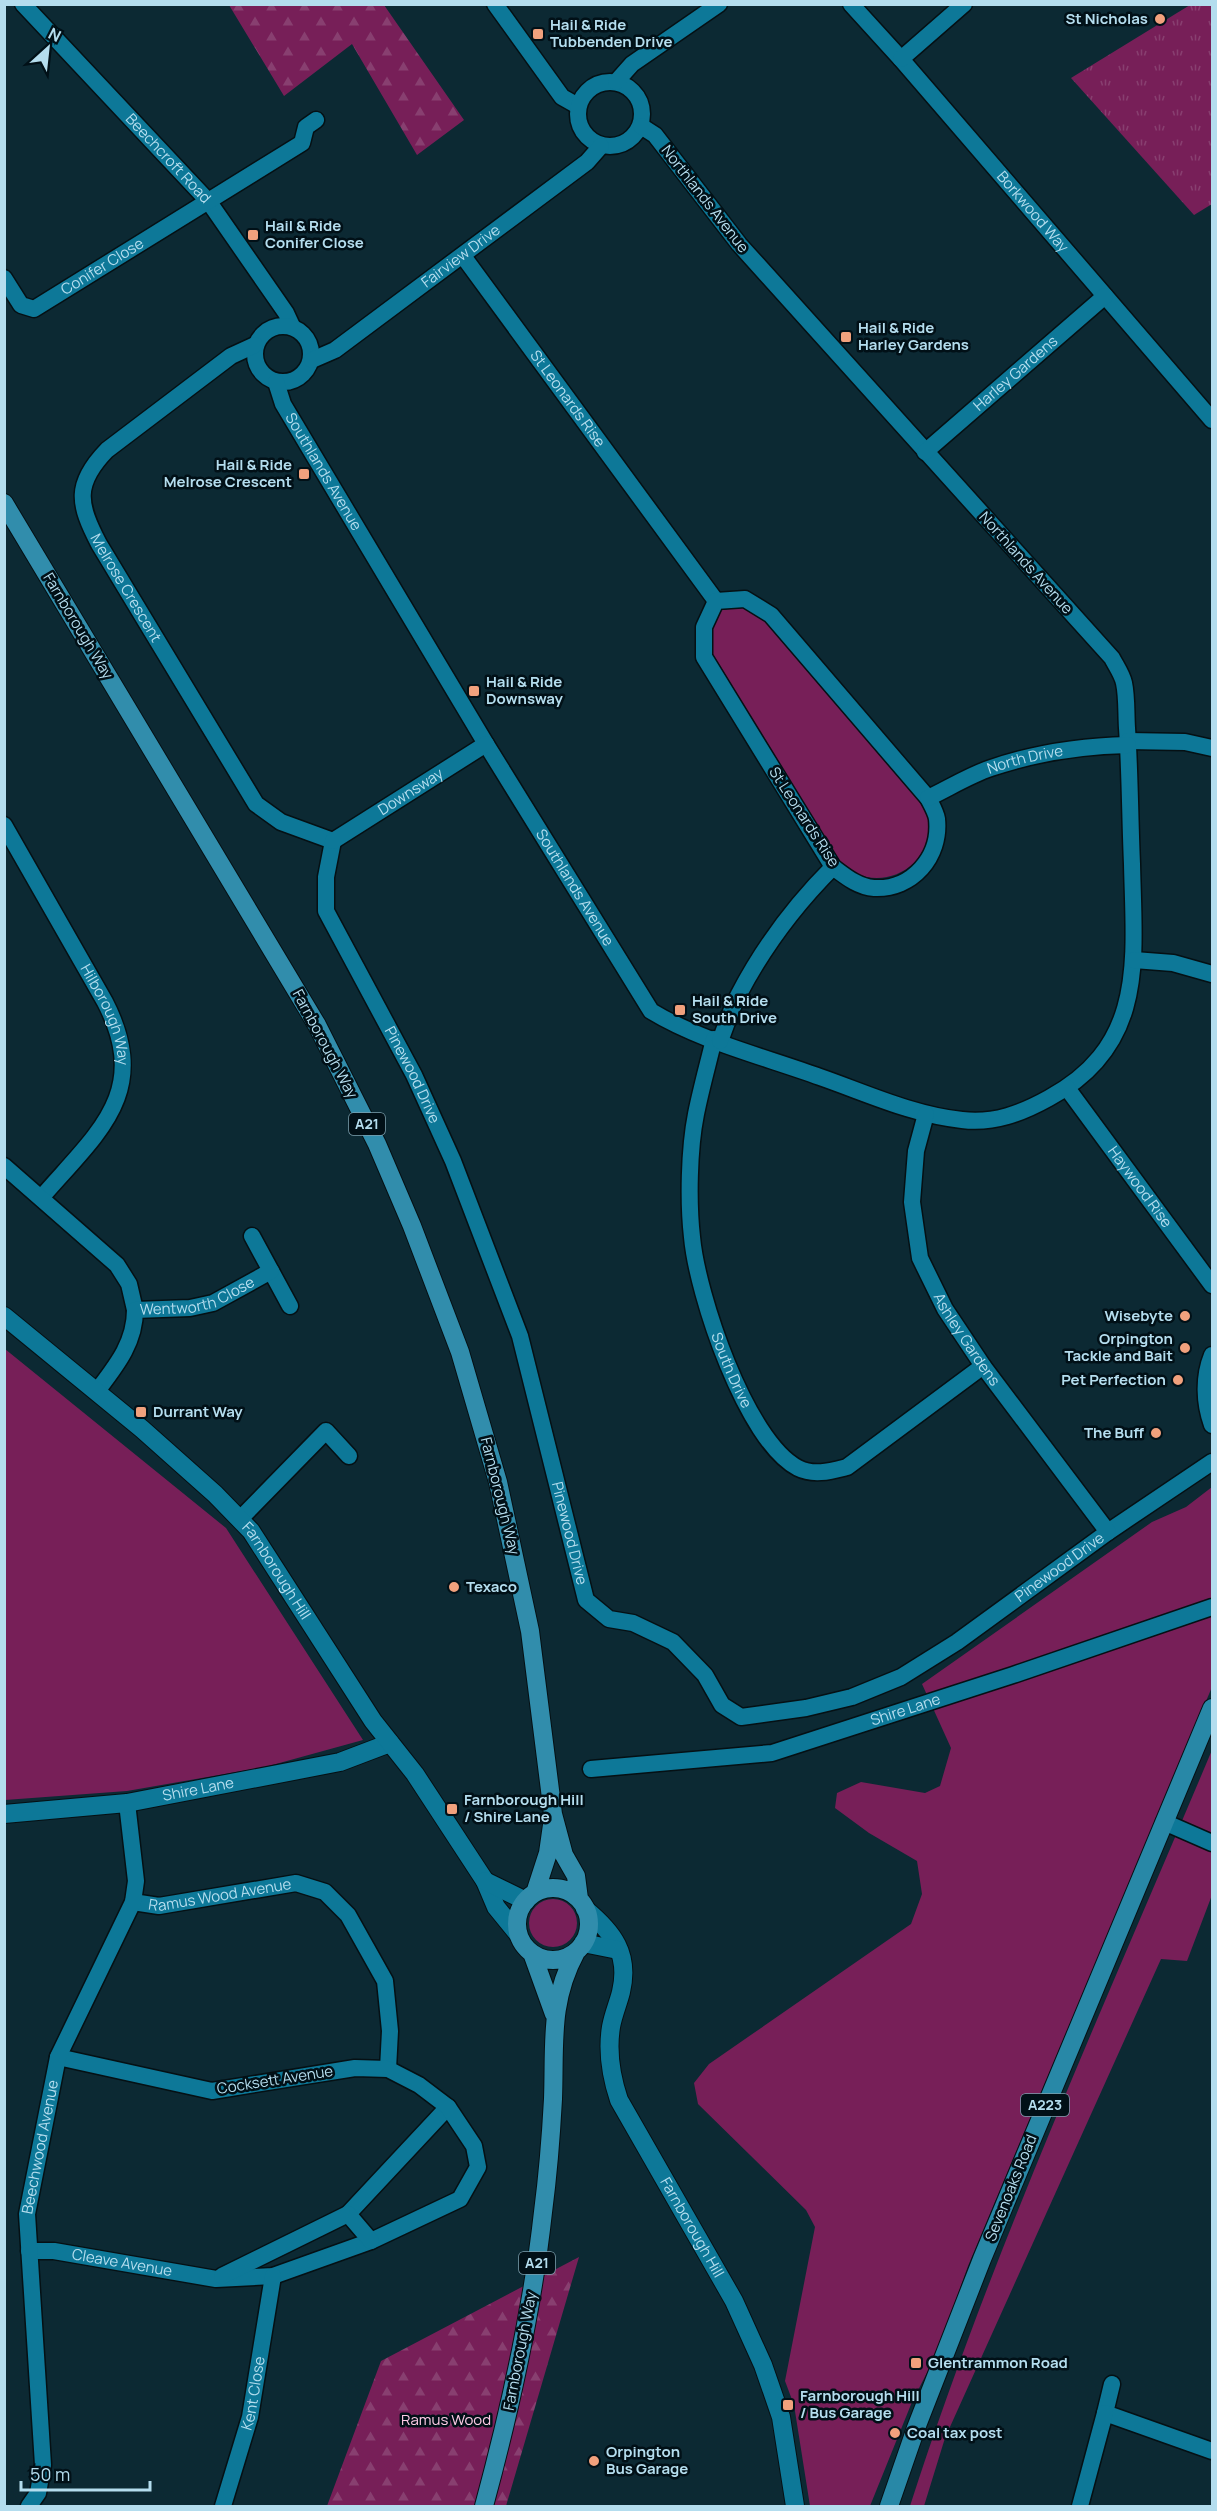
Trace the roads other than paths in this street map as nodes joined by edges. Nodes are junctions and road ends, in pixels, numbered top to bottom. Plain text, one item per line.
1 (23, 4) edge
2 (495, 4) edge
3 (719, 4) edge
4 (851, 4) edge
5 (964, 4) edge
6 (901, 59) junction
7 (616, 82) junction
8 (578, 106) junction
9 (316, 120) dead end
10 (641, 126) junction
11 (601, 146) junction
12 (209, 202) junction
13 (462, 256) junction
14 (4, 278) edge
15 (1105, 296) junction
16 (292, 326) junction
17 (255, 345) junction
18 (312, 360) junction
19 (276, 382) junction
20 (1212, 420) edge
21 (926, 452) junction
22 (4, 503) edge
23 (716, 601) junction
24 (1128, 743) junction
25 (486, 744) junction
26 (1212, 748) edge
27 (928, 798) junction
28 (4, 825) edge
29 (333, 841) junction
30 (833, 867) junction
31 (1134, 960) junction
32 (1212, 974) edge
33 (717, 1040) junction
34 (1067, 1088) junction
35 (926, 1114) junction
36 (4, 1166) edge
37 (41, 1197) junction
38 (252, 1236) dead end
39 (272, 1271) junction
40 (1212, 1285) edge
41 (290, 1306) dead end
42 (135, 1310) junction
43 (4, 1316) edge
44 (1212, 1355) edge
45 (983, 1366) junction
46 (97, 1391) junction
47 (1212, 1425) edge
48 (349, 1456) dead end
49 (1212, 1462) edge
50 (240, 1519) junction
51 (1108, 1532) junction
52 (1212, 1607) edge
53 (1212, 1708) edge
54 (390, 1743) junction
55 (591, 1769) dead end
56 (127, 1803) junction
57 (4, 1814) edge
58 (553, 1814) junction
59 (1164, 1822) junction
60 (1212, 1843) edge
61 (485, 1881) junction
62 (530, 1897) junction
63 (133, 1902) junction
64 (582, 1904) junction
65 (518, 1934) junction
66 (579, 1948) junction
67 (618, 1950) junction
68 (532, 1953) junction
69 (554, 2014) junction
70 (58, 2057) junction
71 (388, 2069) junction
72 (448, 2107) junction
73 (348, 2214) junction
74 (371, 2241) junction
75 (29, 2251) junction
76 (273, 2276) junction
77 (216, 2279) junction
78 (1112, 2384) dead end
79 (1105, 2413) junction
80 (1212, 2451) edge
81 (29, 2506) edge
82 (223, 2506) edge
83 (484, 2506) edge
84 (795, 2506) edge
85 (889, 2506) edge
86 (1080, 2506) edge

1 - 12 street, Beechcroft Road
2 - 8 street
3 - 7 street
4 - 6 street, Borkwood Way
5 - 6 street
6 - 15 street, Borkwood Way
7 - 8 street
7 - 10 street
8 - 11 street
9 - 12 street, Conifer Close
10 - 11 street
10 - 21 street, Northlands Avenue
11 - 13 street, Fairview Drive
12 - 14 street, Conifer Close
12 - 16 street, Beechcroft Road
13 - 18 street, Fairview Drive
13 - 23 street, St Leonards Rise
15 - 20 street, Borkwood Way
15 - 21 street, Harley Gardens
16 - 17 street
16 - 18 street
17 - 19 street
17 - 29 street, Melrose Crescent
18 - 19 street
19 - 25 street, Southlands Avenue
21 - 24 street, Northlands Avenue
22 - 58 highway, Farnborough Way / A21
23 - 27 street, St Leonards Rise
23 - 30 street, St Leonards Rise
24 - 26 street, North Drive
24 - 27 street, North Drive
24 - 31 street, Northlands Avenue
25 - 29 street, Downsway
25 - 33 street, Southlands Avenue
27 - 30 street, St Leonards Rise
28 - 37 street, Hilborough Way
29 - 51 street, Pinewood Drive
30 - 33 street, South Drive
31 - 32 street
31 - 34 street, Northlands Avenue
33 - 35 street, Southlands Avenue
33 - 45 street, South Drive
34 - 35 street, Southlands Avenue
34 - 40 street, Haywood Rise
35 - 45 street, Ashley Gardens
36 - 37 street
37 - 42 street
38 - 39 street, Wentworth Close
39 - 41 street
39 - 42 street, Wentworth Close
42 - 46 street, Wentworth Close
43 - 46 main road, Farnborough Hill
44 - 47 street
45 - 51 street, Ashley Gardens
46 - 50 main road, Farnborough Hill
48 - 50 street
49 - 51 street, Pinewood Drive
50 - 54 main road, Farnborough Hill
52 - 55 street, Shire Lane
53 - 59 main road, Sevenoaks Road / A223
54 - 56 main road, Shire Lane
54 - 61 main road, Farnborough Hill
56 - 57 main road, Shire Lane
56 - 63 street, Beechwood Avenue
58 - 62 highway, Farnborough Way / A21
58 - 64 highway, Farnborough Way / A21
59 - 60 street
59 - 85 main road, Sevenoaks Road / A223
61 - 62 main road
61 - 65 main road, Farnborough Hill
62 - 64 highway
62 - 65 highway
63 - 70 street, Beechwood Avenue
63 - 71 street, Ramus Wood Avenue
64 - 66 highway
64 - 67 main road, Farnborough Hill
65 - 68 highway
66 - 67 main road
66 - 68 highway
66 - 69 highway, Farnborough Way / A21
67 - 84 main road, Farnborough Hill
68 - 69 highway, Farnborough Way / A21
69 - 83 highway, Farnborough Way / A21
70 - 71 street, Cocksett Avenue
70 - 75 street, Beechwood Avenue
71 - 72 street, Cleave Avenue
72 - 73 street
72 - 74 street, Cleave Avenue
73 - 74 street
73 - 77 street
74 - 76 street, Cleave Avenue
75 - 77 street, Cleave Avenue
75 - 81 street, Beechwood Avenue
76 - 77 street, Cleave Avenue
76 - 82 street, Kent Close
78 - 79 street
79 - 80 street
79 - 86 street

